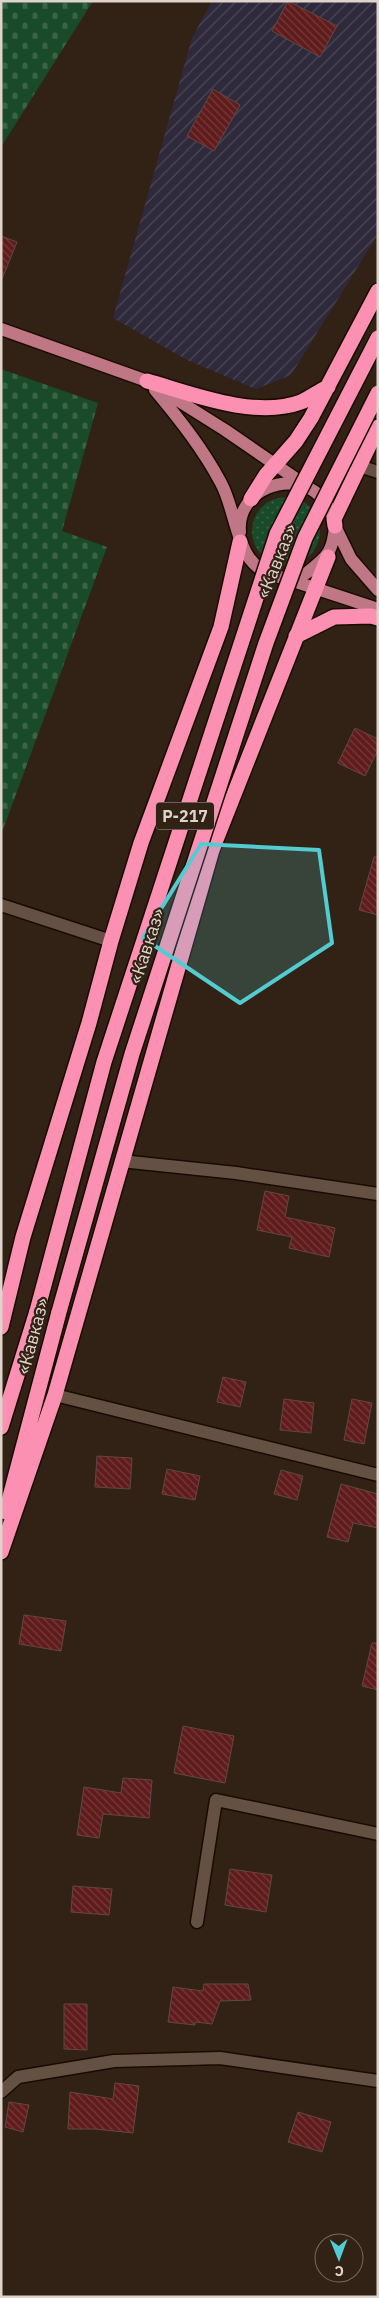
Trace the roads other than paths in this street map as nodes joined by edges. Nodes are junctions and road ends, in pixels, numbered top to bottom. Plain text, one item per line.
1 (378, 290) edge
2 (1, 329) edge
3 (378, 338) edge
4 (147, 380) junction
5 (328, 386) junction
6 (378, 393) edge
7 (378, 427) edge
8 (274, 464) junction
9 (359, 466) junction
10 (378, 472) edge
11 (308, 487) junction
12 (251, 499) junction
13 (335, 522) junction
14 (240, 542) junction
15 (328, 557) junction
16 (286, 578) junction
17 (316, 588) junction
18 (378, 590) edge
19 (378, 609) edge
20 (378, 618) edge
21 (296, 636) junction
22 (1, 905) edge
23 (111, 941) junction
24 (121, 1161) junction
25 (378, 1194) edge
26 (1, 1326) edge
27 (55, 1395) junction
28 (1, 1427) edge
29 (378, 1475) edge
30 (1, 1528) edge
31 (1, 1552) edge
32 (378, 1834) edge
33 (197, 1922) dead end
34 (378, 2081) edge
35 (1, 2092) edge

1 - 5 highway
2 - 4 main road
3 - 28 highway, «Кавказ» / Р-217, bridge
4 - 5 highway
4 - 8 main road
4 - 14 main road
5 - 8 highway
6 - 30 highway, «Кавказ» / Р-217, bridge
7 - 9 highway
8 - 11 main road
8 - 12 highway
9 - 10 street
9 - 13 highway
11 - 12 main road
11 - 13 main road
12 - 14 main road
13 - 15 main road
13 - 18 main road
14 - 16 main road
14 - 23 highway
15 - 16 main road
15 - 17 highway
16 - 17 main road
17 - 19 main road
17 - 21 highway
20 - 21 highway
21 - 24 highway, Р-217
22 - 23 street
23 - 26 highway
24 - 25 street
24 - 27 highway, Р-217
27 - 29 street
27 - 31 highway, Р-217
32 - 33 street
34 - 35 street

